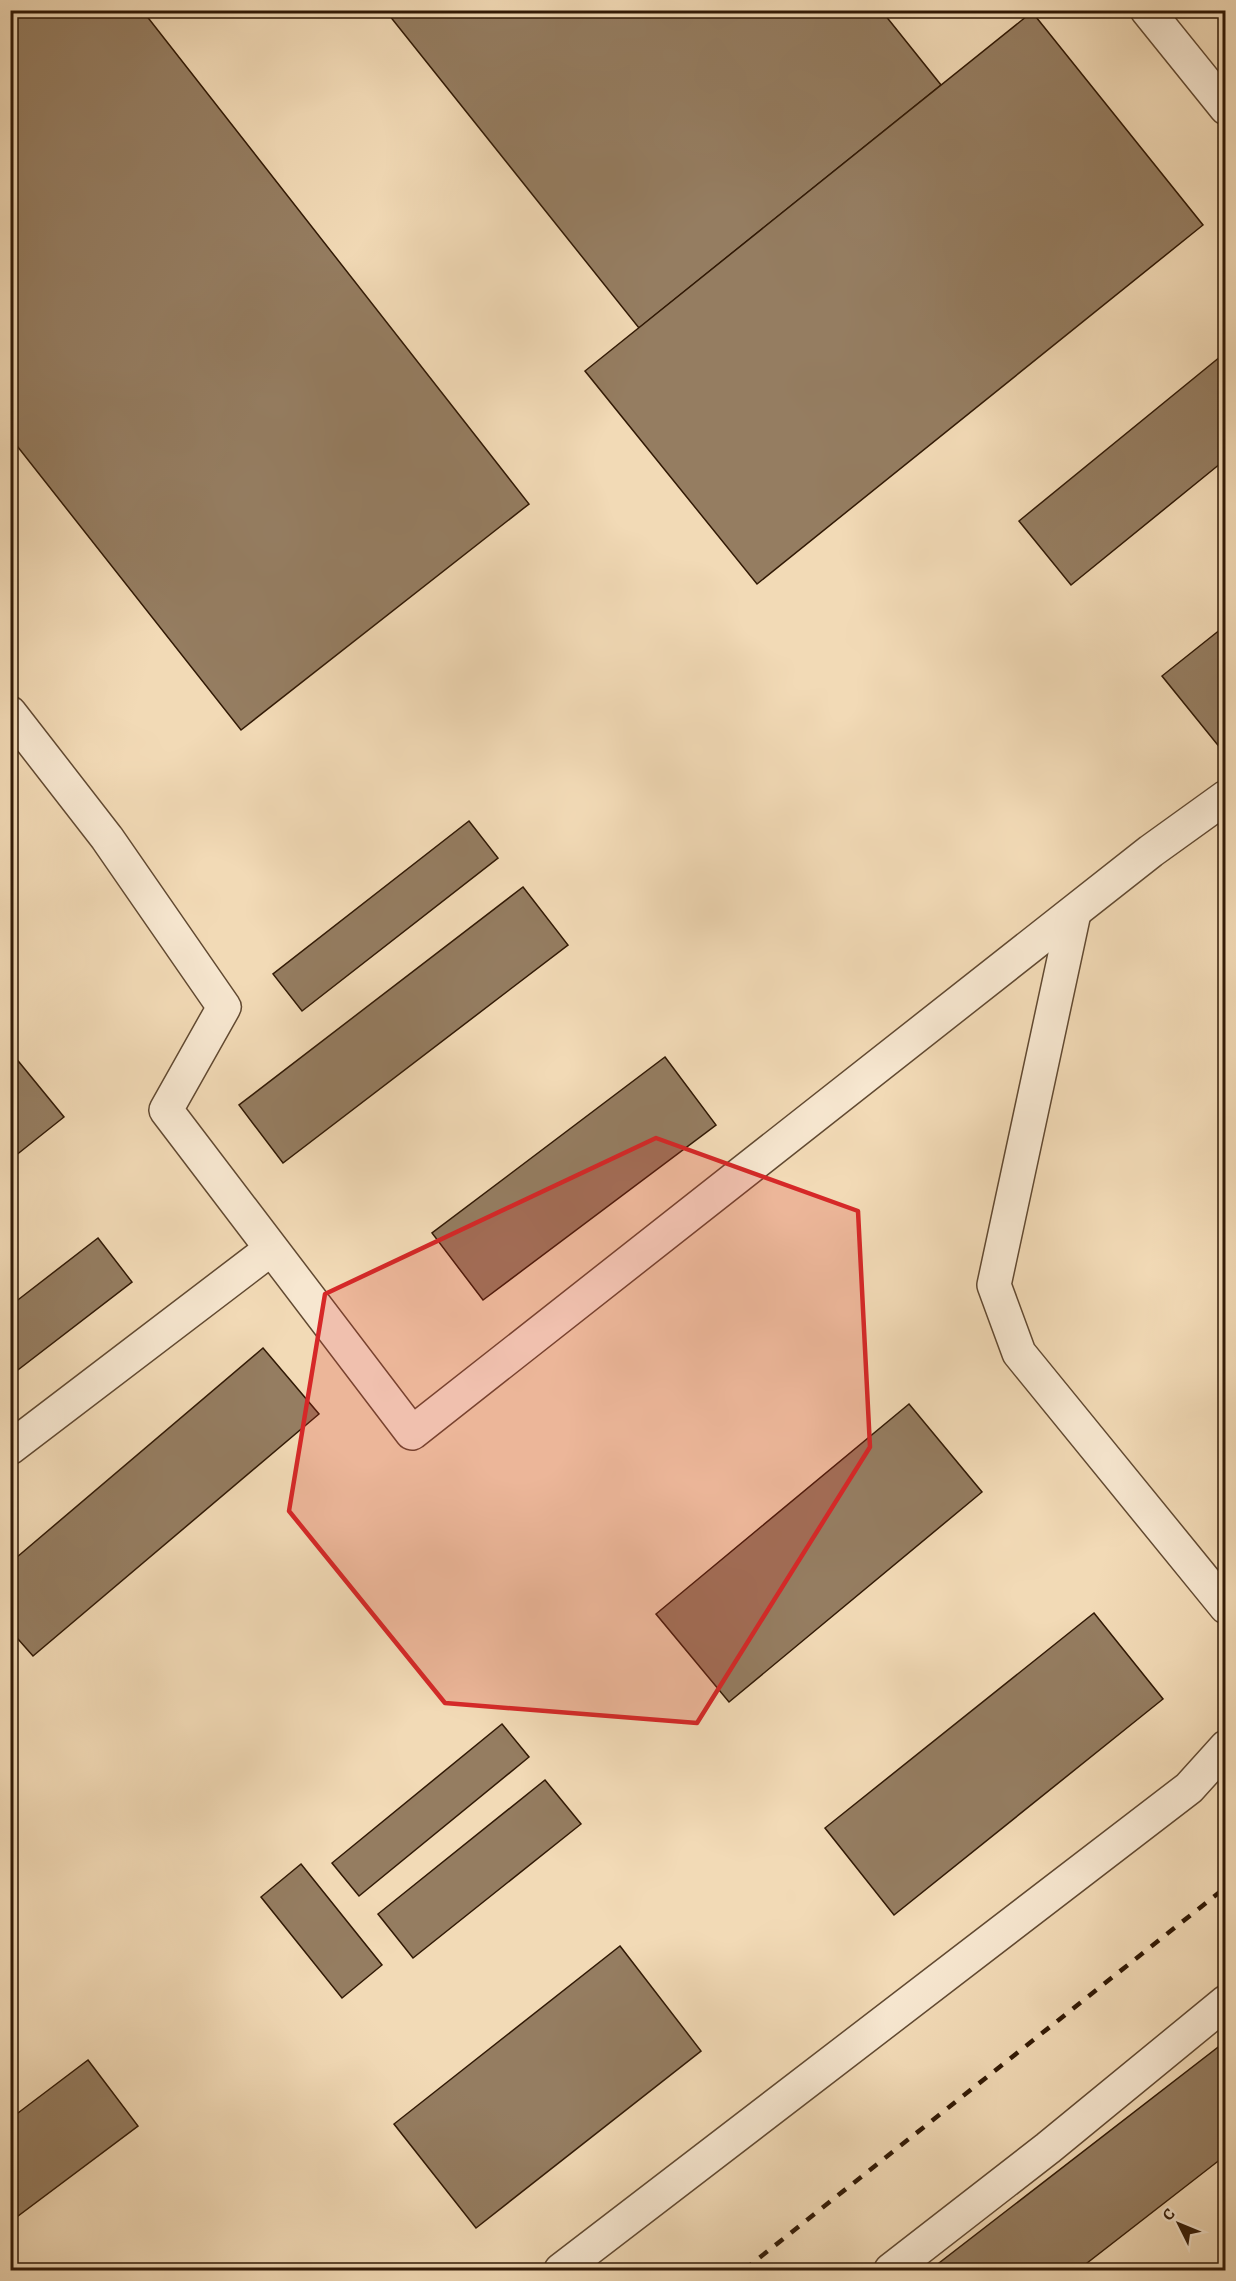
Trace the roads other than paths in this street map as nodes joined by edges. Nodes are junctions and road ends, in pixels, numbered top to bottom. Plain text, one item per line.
1 (1147, 10) edge
2 (1226, 108) edge
3 (10, 713) edge
4 (1226, 797) edge
5 (1074, 913) junction
6 (271, 1249) junction
7 (10, 1448) edge
8 (1226, 1607) edge
9 (1226, 1748) edge
10 (1226, 2002) edge
11 (561, 2271) edge
12 (891, 2271) edge

1 - 2 lane
3 - 6 lane
4 - 5 lane
5 - 6 lane
5 - 8 lane
6 - 7 lane
9 - 11 lane
10 - 12 lane

